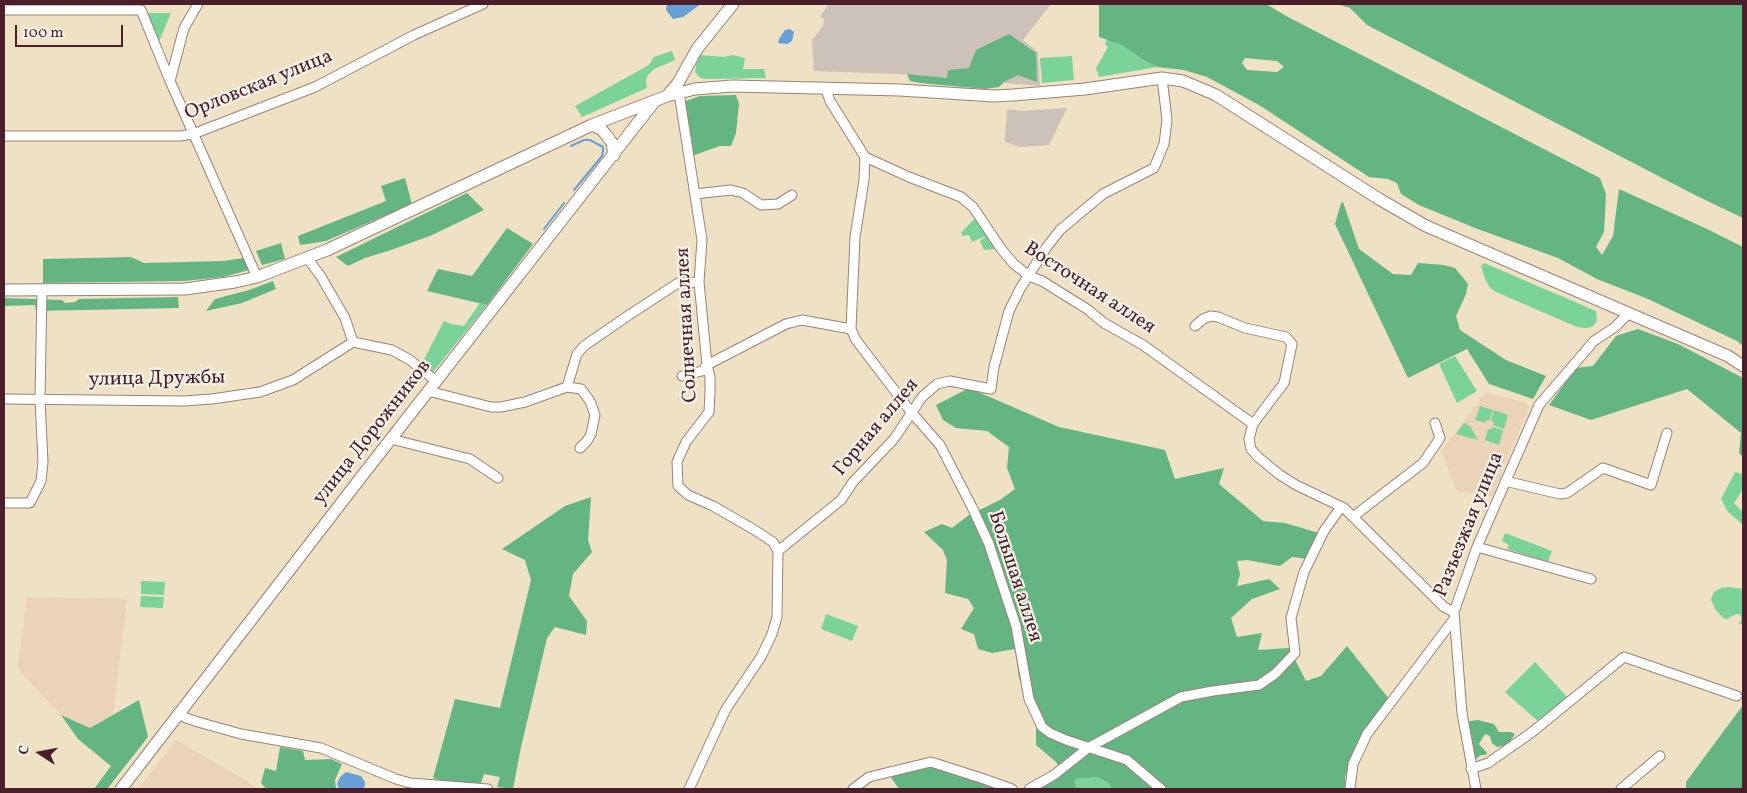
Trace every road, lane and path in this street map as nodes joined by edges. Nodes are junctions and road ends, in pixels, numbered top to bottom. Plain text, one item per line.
1 (483, 4) edge
2 (733, 4) edge
3 (200, 5) edge
4 (4, 10) edge
5 (688, 66) junction
6 (1162, 78) junction
7 (170, 81) junction
8 (695, 89) junction
9 (826, 89) junction
10 (679, 93) junction
11 (667, 96) junction
12 (656, 100) junction
13 (592, 125) junction
14 (193, 134) junction
15 (4, 136) edge
16 (614, 154) junction
17 (865, 157) junction
18 (694, 194) junction
19 (792, 195) dead end
20 (307, 258) junction
21 (1029, 276) junction
22 (257, 277) junction
23 (699, 282) junction
24 (4, 290) edge
25 (42, 290) junction
26 (1628, 314) junction
27 (1195, 326) dead end
28 (851, 329) junction
29 (353, 342) junction
30 (707, 365) junction
31 (1743, 366) edge
32 (682, 376) dead end
33 (436, 381) junction
34 (567, 387) junction
35 (428, 391) junction
36 (4, 399) edge
37 (40, 399) junction
38 (911, 412) junction
39 (1435, 423) dead end
40 (1253, 424) junction
41 (1667, 433) dead end
42 (391, 439) junction
43 (580, 448) dead end
44 (498, 478) dead end
45 (1505, 481) junction
46 (4, 503) edge
47 (1341, 507) junction
48 (1354, 516) junction
49 (1477, 547) junction
50 (778, 551) junction
51 (1591, 579) dead end
52 (1454, 615) junction
53 (1737, 696) dead end
54 (178, 713) junction
55 (1088, 748) junction
56 (1660, 756) dead end
57 (1471, 769) junction
58 (121, 789) edge
59 (487, 789) edge
60 (689, 789) edge
61 (852, 789) edge
62 (1012, 789) edge
63 (1029, 789) edge
64 (1161, 789) edge
65 (1350, 789) edge
66 (1476, 789) edge
67 (1620, 789) edge

1 - 14 street, Орловская улица
2 - 5 main road
3 - 7 street
4 - 7 street
5 - 8 main road
5 - 11 main road
6 - 9 main road
6 - 21 street, Горная аллея
6 - 26 main road
7 - 14 street
8 - 9 main road
8 - 10 main road
9 - 17 street
10 - 11 main road
10 - 18 street, Солнечная аллея
11 - 12 main road
12 - 13 main road
12 - 16 main road, улица Дорожников
13 - 16 main road
13 - 20 main road
14 - 15 street, Орловская улица
14 - 22 street
16 - 33 main road, улица Дорожников
17 - 21 street, Восточная аллея
17 - 28 street
18 - 19 street
18 - 23 street, Солнечная аллея
20 - 22 main road
20 - 29 street
21 - 38 street, Горная аллея
21 - 40 street, Восточная аллея
22 - 25 main road
23 - 30 street, Солнечная аллея
23 - 34 street
24 - 25 main road
25 - 37 street
26 - 31 main road
26 - 45 street, Разъезжая улица
27 - 40 street
28 - 30 street
28 - 38 street, Большая аллея
29 - 33 street
29 - 37 street, улица Дружбы
30 - 32 street
30 - 50 street, Солнечная аллея
33 - 35 main road, улица Дорожников
34 - 35 street
34 - 43 street
35 - 42 main road, улица Дорожников
36 - 37 street, улица Дружбы
37 - 46 street
38 - 50 street, Горная аллея
38 - 55 street, Большая аллея
39 - 48 street
40 - 47 street
41 - 45 street
42 - 44 street
42 - 54 main road, улица Дорожников
45 - 49 street, Разъезжая улица
47 - 48 street
47 - 55 street
48 - 52 street
49 - 51 street
49 - 52 street, Разъезжая улица
50 - 60 street
52 - 57 street, Разъезжая улица
52 - 65 street
53 - 57 street
54 - 58 main road, улица Дорожников
54 - 59 street
55 - 63 street
55 - 64 street, Большая аллея
56 - 67 street
57 - 66 street, Разъезжая улица
61 - 62 street

